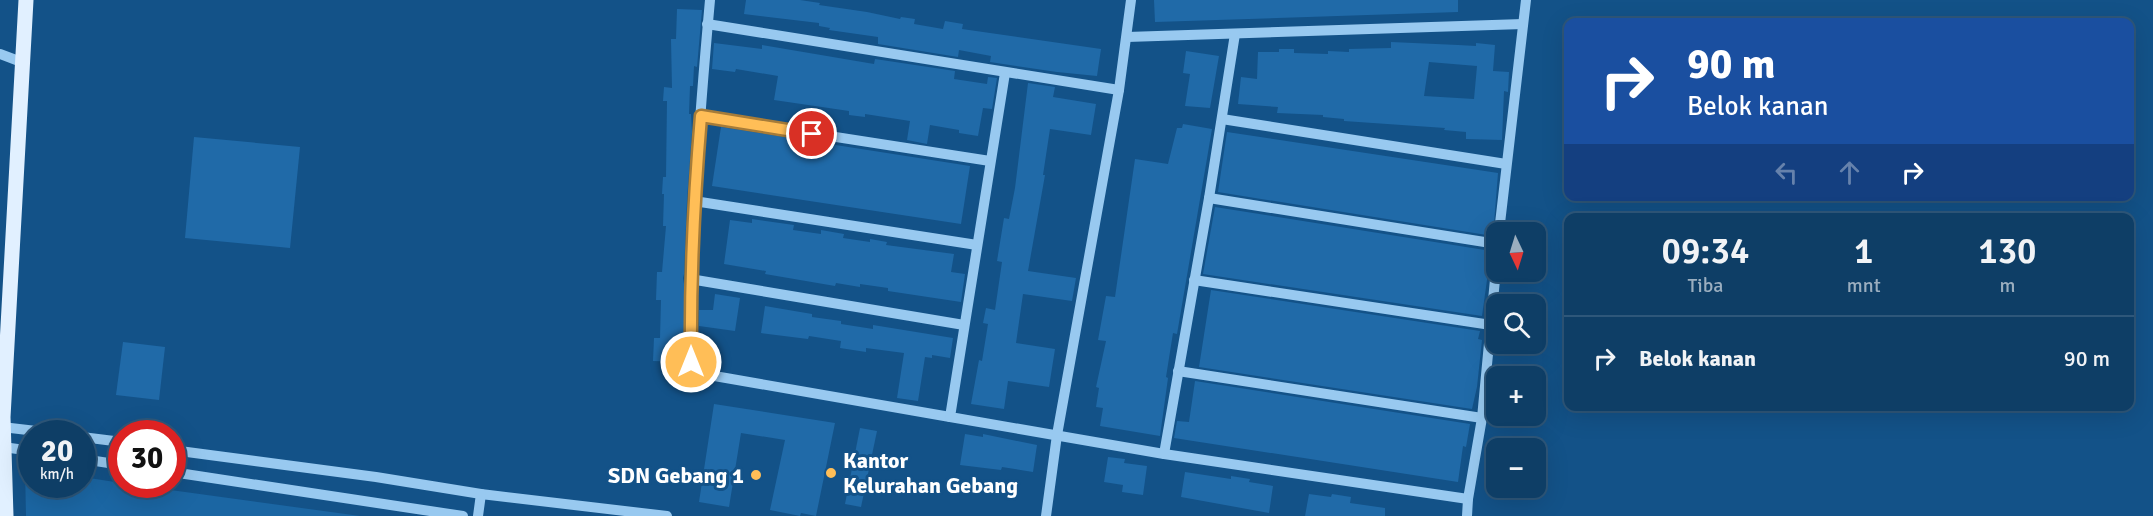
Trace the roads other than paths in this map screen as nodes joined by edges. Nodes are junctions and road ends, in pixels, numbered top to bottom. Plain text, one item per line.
1 (26, 0) edge
2 (710, 0) edge
3 (1131, 0) edge
4 (1526, 0) edge
5 (707, 24) junction
6 (1523, 24) junction
7 (1235, 34) junction
8 (1128, 37) junction
9 (0, 54) edge
10 (24, 63) junction
11 (1005, 73) junction
12 (1119, 90) junction
13 (701, 116) junction
14 (1222, 119) junction
15 (990, 161) junction
16 (1506, 164) junction
17 (1209, 198) junction
18 (694, 201) junction
19 (1500, 222) edge
20 (1486, 242) edge
21 (977, 245) junction
22 (690, 279) junction
23 (1194, 280) junction
24 (1486, 324) edge
25 (964, 325) junction
26 (1488, 354) edge
27 (1178, 371) junction
28 (950, 417) junction
29 (1482, 418) junction
30 (2, 420) edge
31 (18, 424) edge
32 (1057, 435) junction
33 (3, 447) junction
34 (18, 449) edge
35 (186, 452) edge
36 (1164, 454) junction
37 (223, 458) junction
38 (186, 474) edge
39 (218, 479) junction
40 (481, 494) junction
41 (1468, 500) junction
42 (6, 516) edge
43 (463, 516) edge
44 (478, 516) edge
45 (667, 516) edge
46 (1046, 516) edge
47 (1467, 516) edge

1 - 10 main road
2 - 5 street
3 - 8 street
4 - 6 street
5 - 11 street
5 - 13 street
6 - 7 street
6 - 16 street
7 - 8 street
7 - 14 street
8 - 12 street
9 - 10 street
10 - 30 main road
11 - 12 street
11 - 15 street
12 - 32 street
13 - 15 street
13 - 18 street
14 - 16 street
14 - 17 street
15 - 21 street
16 - 19 street
17 - 20 street
17 - 23 street
18 - 21 street
18 - 22 street
21 - 25 street
22 - 25 street
22 - 28 street
23 - 24 street
23 - 27 street
25 - 28 street
26 - 29 street
27 - 29 street
27 - 36 street
28 - 32 street
29 - 41 street
30 - 31 street
30 - 33 main road
32 - 36 street
32 - 46 street
33 - 34 street
33 - 42 main road
35 - 37 street
36 - 41 street
37 - 39 street
37 - 40 street
38 - 39 street
39 - 43 street
40 - 44 street
40 - 45 street
41 - 47 street

